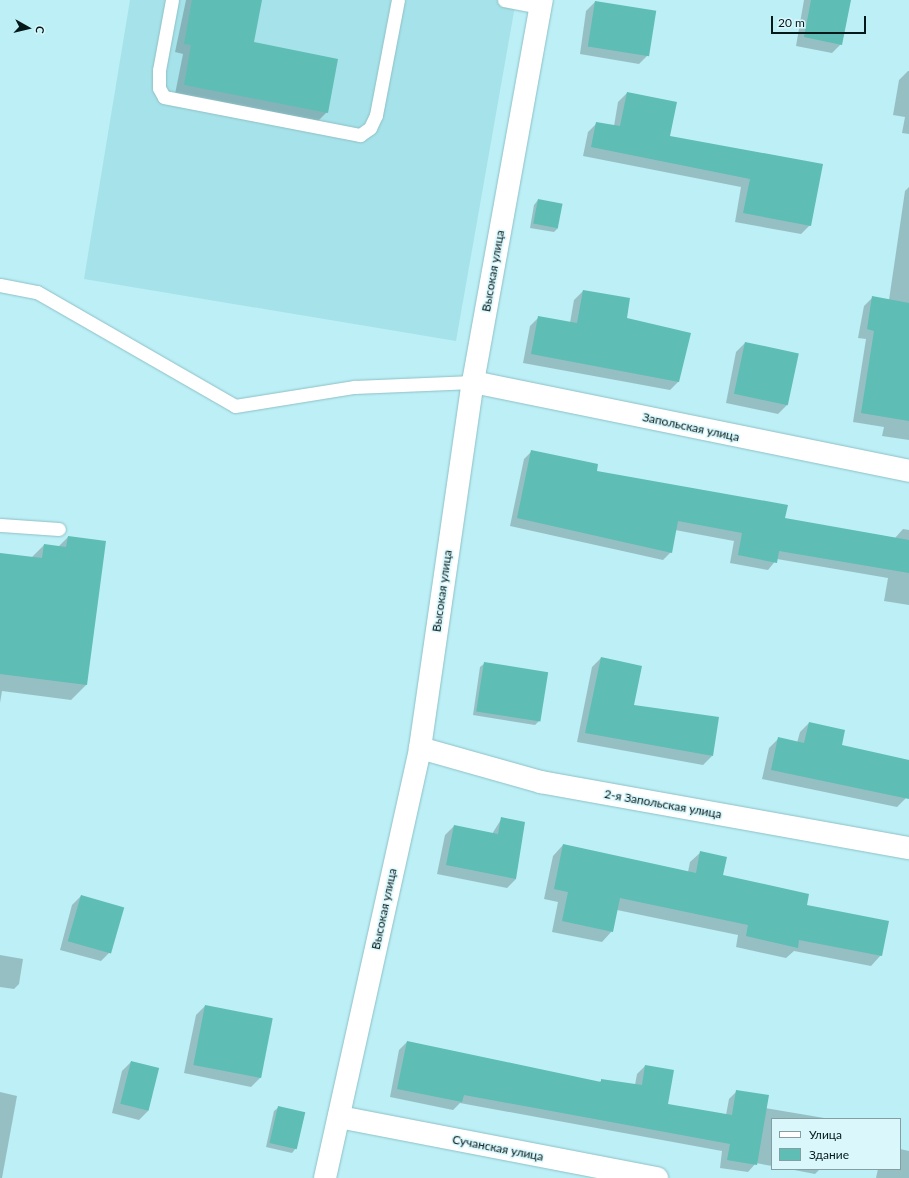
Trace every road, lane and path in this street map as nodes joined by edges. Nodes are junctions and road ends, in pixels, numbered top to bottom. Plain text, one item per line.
1 (172, 0) edge
2 (398, 0) edge
3 (504, 0) edge
4 (541, 4) edge
5 (0, 285) edge
6 (473, 382) junction
7 (909, 471) edge
8 (0, 525) edge
9 (59, 529) dead end
10 (420, 748) junction
11 (909, 848) edge
12 (338, 1117) junction
13 (325, 1178) edge
14 (658, 1178) edge

1 - 2 lane
3 - 4 lane
4 - 6 street, Высокая улица
5 - 6 lane
6 - 7 street, Запольская улица
6 - 10 street, Высокая улица
8 - 9 lane
10 - 11 street, 2-я Запольская улица
10 - 12 street, Высокая улица
12 - 13 street, Высокая улица
12 - 14 street, Сучанская улица

